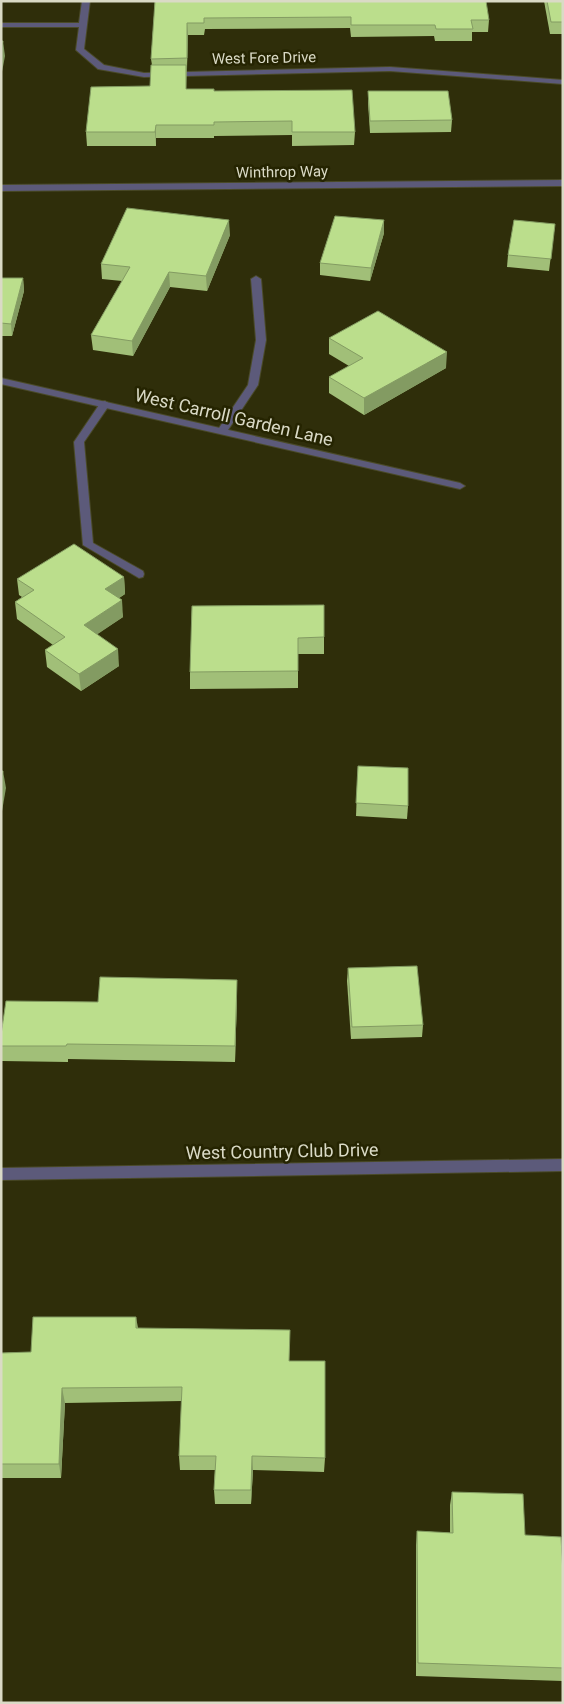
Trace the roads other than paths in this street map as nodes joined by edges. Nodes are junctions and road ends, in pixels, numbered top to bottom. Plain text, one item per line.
1 (86, 1) edge
2 (1, 25) edge
3 (83, 25) junction
4 (563, 82) edge
5 (563, 183) edge
6 (1, 188) edge
7 (256, 279) dead end
8 (1, 381) edge
9 (106, 404) junction
10 (222, 431) junction
11 (460, 486) dead end
12 (139, 574) dead end
13 (563, 1165) edge
14 (1, 1174) edge

1 - 3 street
2 - 3 street
3 - 4 street, West Fore Drive
5 - 6 street, Winthrop Way
7 - 10 street
8 - 9 street, West Carroll Garden Lane
9 - 10 street, West Carroll Garden Lane
9 - 12 street
10 - 11 street, West Carroll Garden Lane
13 - 14 street, West Country Club Drive

